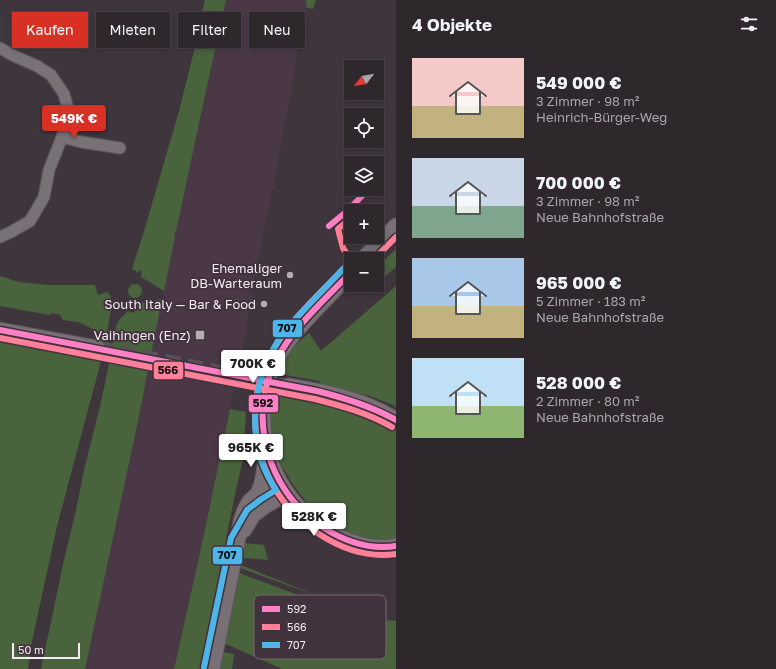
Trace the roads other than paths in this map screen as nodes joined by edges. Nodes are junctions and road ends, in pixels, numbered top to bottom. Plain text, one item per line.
1 (0, 48) edge
2 (62, 137) junction
3 (120, 148) dead end
4 (396, 226) edge
5 (0, 237) edge
6 (370, 252) edge
7 (344, 279) edge
8 (0, 330) edge
9 (97, 348) tunnel mouth
10 (288, 386) tunnel mouth
11 (396, 420) edge
12 (266, 447) junction
13 (285, 489) junction
14 (258, 494) junction
15 (238, 541) junction
16 (396, 546) edge
17 (212, 669) edge

1 - 2 street
2 - 3 street
2 - 5 street
4 - 6 main road
7 - 12 main road
8 - 9 main road
10 - 11 main road
12 - 13 main road
12 - 14 main road
13 - 14 main road
13 - 15 main road
13 - 16 main road
14 - 15 main road
15 - 17 main road

